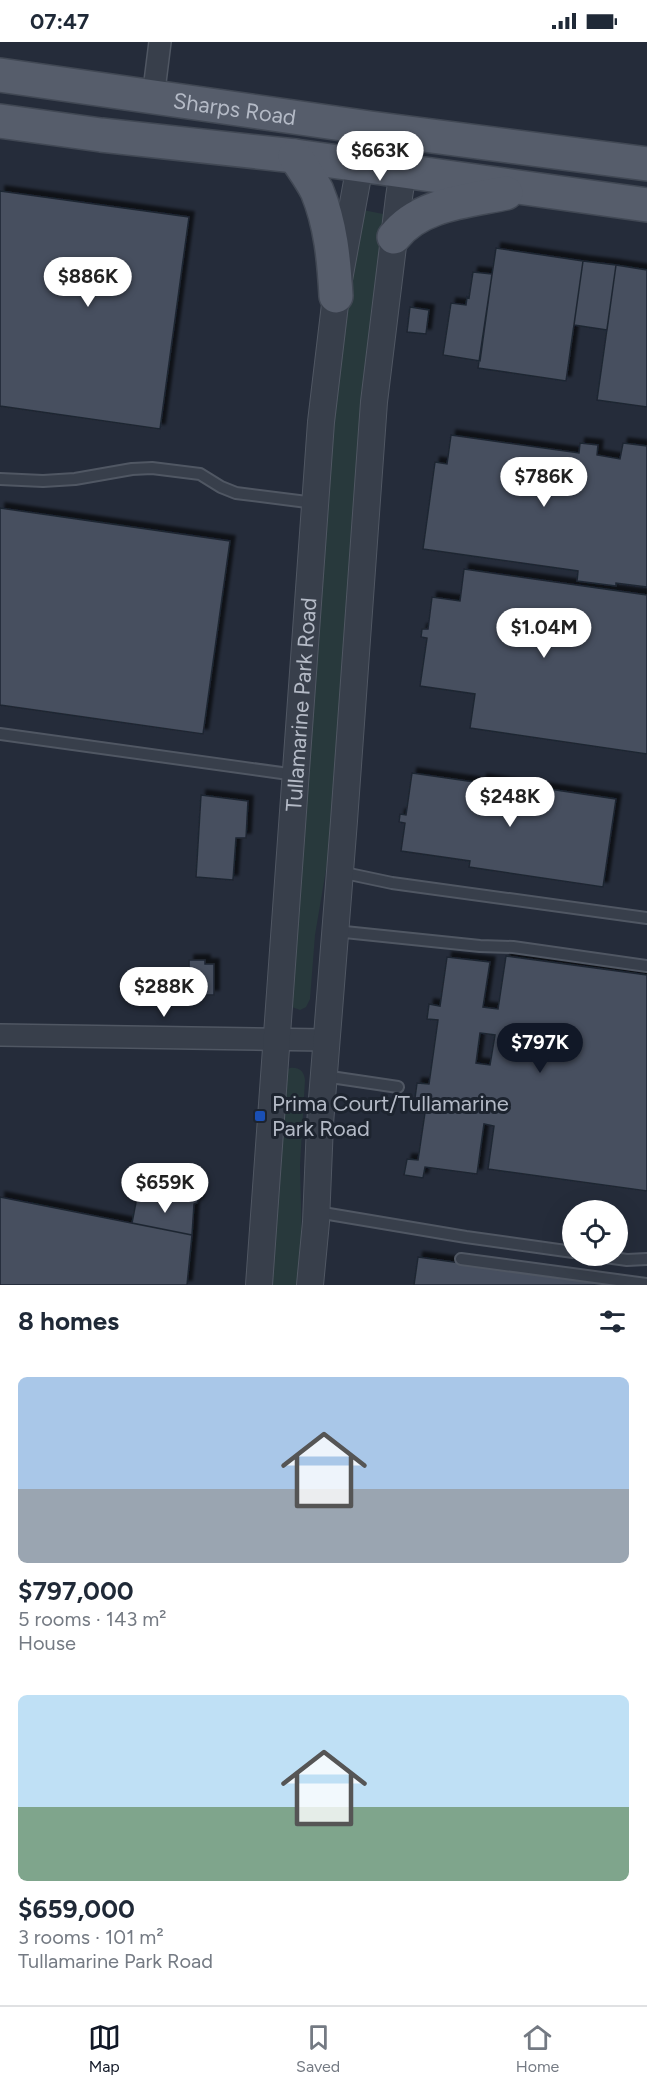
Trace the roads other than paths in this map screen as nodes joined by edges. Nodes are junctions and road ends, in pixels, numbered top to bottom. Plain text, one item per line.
1 (160, 42) edge
2 (0, 75) edge
3 (153, 98) junction
4 (0, 121) edge
5 (370, 128) junction
6 (410, 133) junction
7 (295, 156) junction
8 (647, 164) edge
9 (360, 165) junction
10 (403, 171) junction
11 (525, 188) junction
12 (647, 205) edge
13 (394, 237) junction
14 (336, 296) junction
15 (0, 479) edge
16 (315, 503) junction
17 (0, 734) edge
18 (296, 775) junction
19 (340, 872) junction
20 (647, 918) edge
21 (335, 931) junction
22 (647, 966) edge
23 (0, 1035) edge
24 (277, 1039) junction
25 (326, 1040) junction
26 (324, 1076) junction
27 (398, 1087) dead end
28 (316, 1212) junction
29 (562, 1250) edge
30 (460, 1259) dead end
31 (647, 1259) edge
32 (628, 1260) edge
33 (647, 1284) edge
34 (259, 1285) edge
35 (310, 1285) edge

1 - 3 street
2 - 3 main road, Sharps Road
3 - 5 main road, Sharps Road
4 - 7 main road, Sharps Road
5 - 6 main road, Sharps Road
5 - 9 street, Tullamarine Park Road
6 - 8 main road, Sharps Road
6 - 10 street
7 - 9 main road, Sharps Road
7 - 14 main road
9 - 10 main road, Sharps Road
9 - 14 street, Tullamarine Park Road
10 - 11 main road, Sharps Road
10 - 13 street
11 - 12 main road, Sharps Road
11 - 13 main road
13 - 19 street
14 - 16 street, Tullamarine Park Road
15 - 16 lane
16 - 18 street, Tullamarine Park Road
17 - 18 lane
18 - 24 street, Tullamarine Park Road
19 - 20 lane
19 - 21 street
21 - 22 lane
21 - 25 street
23 - 24 street
24 - 25 street
24 - 34 street, Tullamarine Park Road
25 - 26 street
26 - 27 lane
26 - 28 street
28 - 29 lane
28 - 35 street
30 - 33 lane
31 - 32 lane

